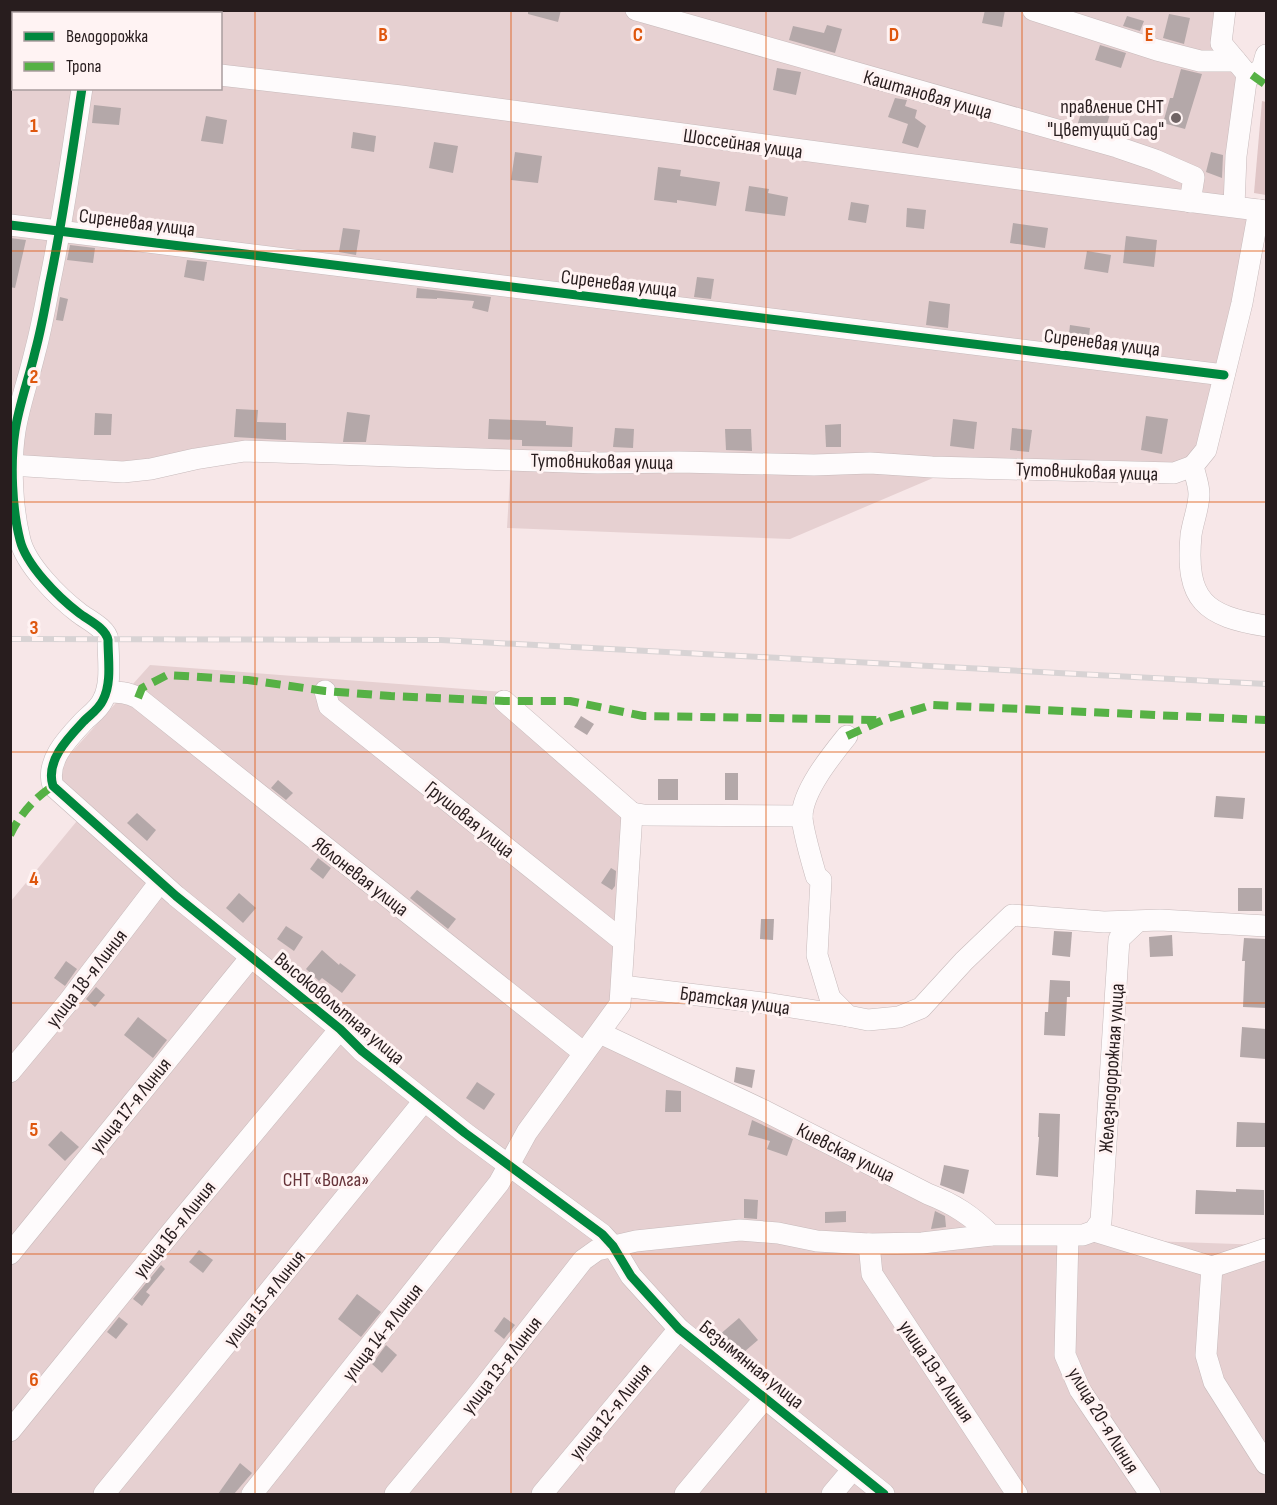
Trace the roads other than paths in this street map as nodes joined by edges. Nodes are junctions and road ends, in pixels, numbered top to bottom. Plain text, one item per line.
1 (636, 10) edge
2 (1033, 10) edge
3 (1225, 10) edge
4 (1266, 55) edge
5 (1241, 67) junction
6 (222, 75) edge
7 (82, 90) edge
8 (1190, 202) junction
9 (1234, 206) junction
10 (1263, 210) edge
11 (10, 225) edge
12 (61, 231) junction
13 (1224, 375) junction
14 (11, 465) edge
15 (1193, 466) junction
16 (1266, 626) edge
17 (325, 691) dead end
18 (107, 692) junction
19 (504, 701) dead end
20 (847, 736) dead end
21 (632, 813) junction
22 (802, 816) junction
23 (160, 882) junction
24 (1137, 922) junction
25 (1266, 926) edge
26 (623, 941) junction
27 (250, 957) junction
28 (622, 986) junction
29 (848, 1016) junction
30 (340, 1029) junction
31 (600, 1033) junction
32 (584, 1053) junction
33 (10, 1072) edge
34 (424, 1101) junction
35 (507, 1166) junction
36 (1098, 1226) junction
37 (992, 1235) junction
38 (1068, 1236) junction
39 (869, 1244) junction
40 (613, 1245) junction
41 (1266, 1250) edge
42 (10, 1254) edge
43 (1212, 1267) junction
44 (679, 1329) junction
45 (765, 1398) junction
46 (10, 1431) edge
47 (1266, 1464) edge
48 (853, 1469) junction
49 (104, 1494) edge
50 (252, 1494) edge
51 (395, 1494) edge
52 (542, 1494) edge
53 (685, 1494) edge
54 (832, 1494) edge
55 (885, 1494) edge
56 (1017, 1494) edge
57 (1150, 1494) edge

1 - 8 street, Каштановая улица
2 - 5 street
3 - 5 street
4 - 5 street
5 - 9 street
6 - 8 street, Шоссейная улица
7 - 12 street
8 - 9 street, Шоссейная улица
9 - 10 street, Шоссейная улица
10 - 13 street
11 - 12 street, Сиреневая улица
12 - 13 street, Сиреневая улица
12 - 14 street
13 - 15 street
14 - 15 street, Тутовниковая улица
14 - 18 street
15 - 16 street
17 - 26 street, Грушовая улица
18 - 23 street, Высоковольтная улица
18 - 32 street, Яблоневая улица
19 - 21 street
20 - 22 street
21 - 22 street
21 - 26 street, улица 14-я Линия
22 - 29 street
23 - 27 street, Высоковольтная улица
23 - 33 street, улица 18-я Линия
24 - 25 street
24 - 29 street, Братская улица
24 - 36 street, Железнодорожная улица
26 - 28 street, улица 14-я Линия
27 - 30 street, Высоковольтная улица
27 - 42 street, улица 17-я Линия
28 - 29 street, Братская улица
28 - 31 street, улица 14-я Линия
30 - 34 street, Высоковольтная улица
30 - 46 street, улица 16-я Линия
31 - 32 street, улица 14-я Линия
31 - 37 street, Киевская улица
32 - 35 street, улица 14-я Линия
34 - 35 street, Высоковольтная улица
34 - 49 street, улица 15-я Линия
35 - 40 street, Высоковольтная улица
35 - 50 street, улица 14-я Линия
36 - 38 street
36 - 43 street
37 - 38 street
37 - 39 street, улица 13-я Линия
38 - 57 street, улица 20-я Линия
39 - 40 street, улица 13-я Линия
39 - 56 street, улица 19-я Линия
40 - 44 street, Безымянная улица
40 - 51 street, улица 13-я Линия
41 - 43 street
43 - 47 street
44 - 45 street, Безымянная улица
44 - 52 street, улица 12-я Линия
45 - 48 street, Безымянная улица
45 - 53 street
48 - 54 street
48 - 55 street, Безымянная улица

